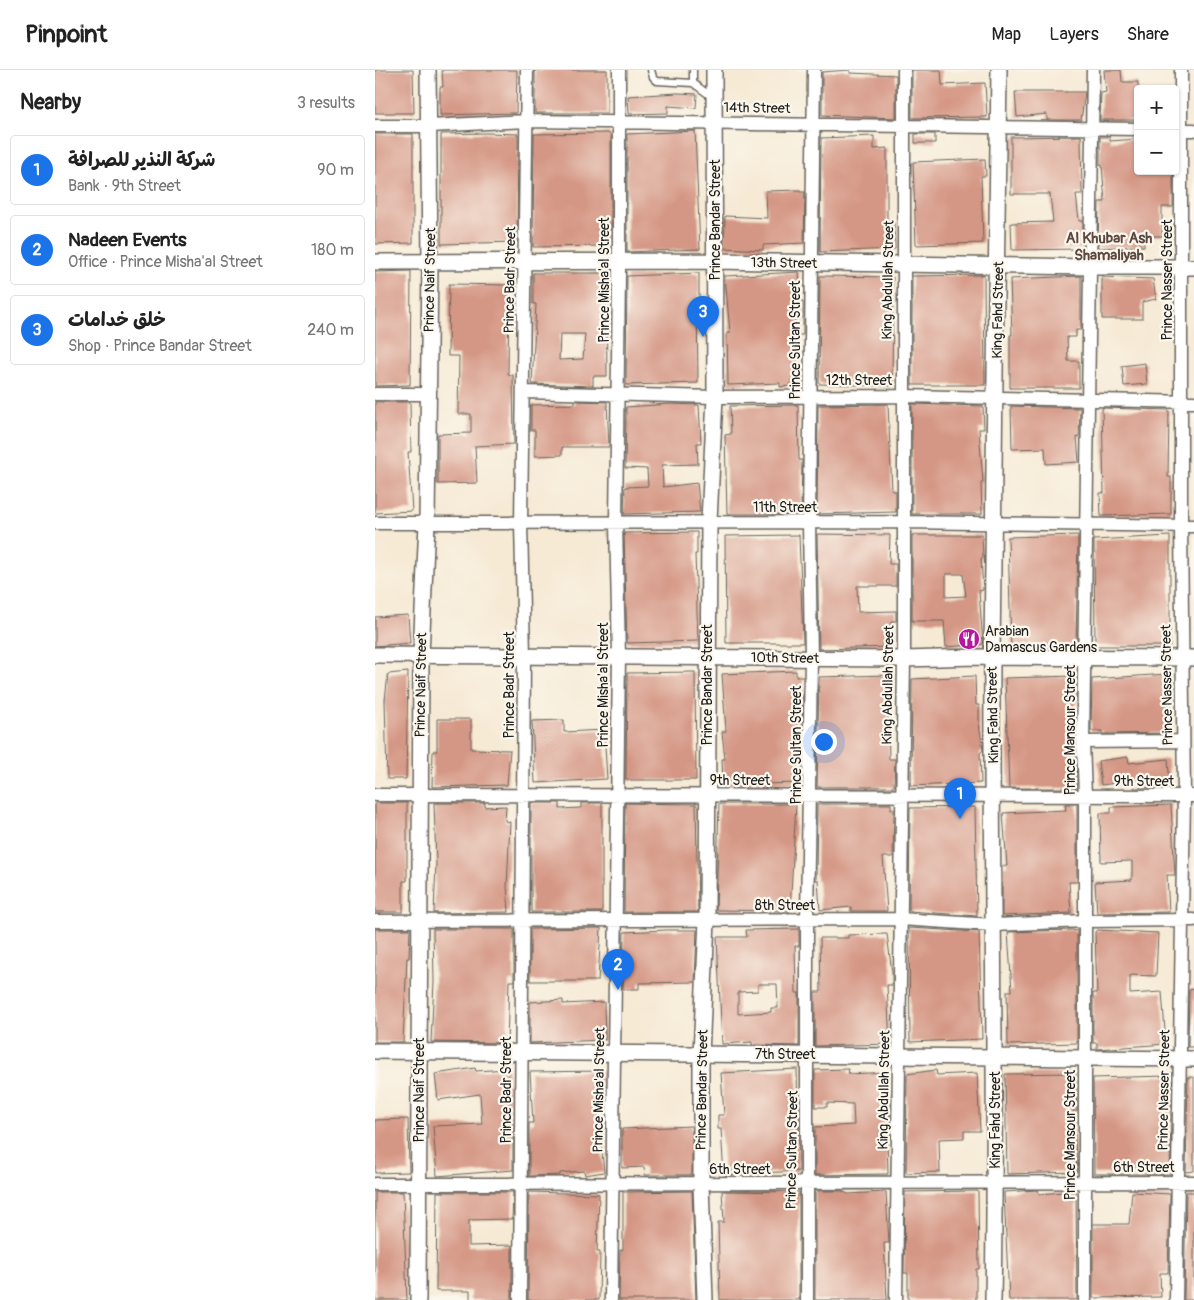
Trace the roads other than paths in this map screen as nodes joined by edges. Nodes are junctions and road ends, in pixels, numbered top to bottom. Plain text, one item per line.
1 (428, 70) edge
2 (527, 70) edge
3 (619, 70) edge
4 (651, 70) edge
5 (693, 70) edge
6 (714, 70) edge
7 (814, 70) edge
8 (904, 70) edge
9 (999, 70) edge
10 (1093, 70) edge
11 (1181, 70) edge
12 (693, 83) junction
13 (715, 99) junction
14 (1179, 110) edge
15 (527, 121) junction
16 (715, 122) junction
17 (619, 123) junction
18 (812, 124) junction
19 (904, 125) junction
20 (375, 126) edge
21 (430, 126) junction
22 (999, 128) junction
23 (1094, 128) junction
24 (1134, 129) edge
25 (1179, 130) edge
26 (1194, 130) edge
27 (1179, 144) edge
28 (431, 261) junction
29 (715, 261) junction
30 (375, 262) edge
31 (525, 262) junction
32 (619, 263) junction
33 (811, 264) junction
34 (904, 265) junction
35 (998, 266) junction
36 (1092, 267) junction
37 (1188, 267) edge
38 (524, 392) junction
39 (618, 393) junction
40 (375, 394) edge
41 (428, 394) junction
42 (810, 395) junction
43 (903, 396) junction
44 (715, 397) junction
45 (996, 397) junction
46 (1090, 401) junction
47 (1188, 402) edge
48 (709, 521) junction
49 (809, 522) junction
50 (904, 522) junction
51 (375, 523) edge
52 (427, 523) junction
53 (521, 523) junction
54 (616, 523) junction
55 (995, 524) junction
56 (1087, 524) junction
57 (1181, 526) junction
58 (1194, 526) edge
59 (421, 654) junction
60 (375, 655) edge
61 (524, 656) junction
62 (619, 656) junction
63 (707, 657) junction
64 (992, 657) junction
65 (811, 658) junction
66 (1085, 658) junction
67 (1188, 658) edge
68 (904, 659) junction
69 (1183, 741) junction
70 (1083, 742) junction
71 (707, 794) junction
72 (375, 795) edge
73 (421, 795) junction
74 (523, 795) junction
75 (618, 795) junction
76 (811, 795) junction
77 (901, 795) junction
78 (994, 796) junction
79 (1085, 796) junction
80 (1189, 796) edge
81 (900, 919) junction
82 (420, 920) junction
83 (522, 920) junction
84 (616, 920) junction
85 (707, 920) junction
86 (807, 920) junction
87 (1188, 920) edge
88 (375, 921) edge
89 (1085, 921) junction
90 (993, 925) junction
91 (375, 1051) edge
92 (419, 1052) junction
93 (521, 1053) junction
94 (615, 1054) junction
95 (808, 1054) junction
96 (701, 1055) junction
97 (899, 1056) junction
98 (994, 1058) junction
99 (1085, 1058) junction
100 (1187, 1059) edge
101 (898, 1182) junction
102 (1085, 1182) junction
103 (1178, 1182) junction
104 (1194, 1182) edge
105 (613, 1183) junction
106 (995, 1183) junction
107 (375, 1184) edge
108 (419, 1184) junction
109 (521, 1184) junction
110 (701, 1184) junction
111 (807, 1184) junction
112 (418, 1300) edge
113 (520, 1300) edge
114 (611, 1300) edge
115 (705, 1300) edge
116 (807, 1300) edge
117 (897, 1300) edge
118 (993, 1300) edge
119 (1085, 1300) edge
120 (1176, 1300) edge

1 - 21 street, Prince Naif Street
2 - 15 street, Prince Badr Street
3 - 17 street, Prince Misha'al Street
4 - 12 lane
5 - 12 lane
6 - 13 street, Prince Bandar Street
7 - 18 street, Prince Sultan Street
8 - 19 street, King Abdullah Street
9 - 22 street, King Fahd Street
10 - 23 street, Prince Mansour Street
11 - 14 street, Prince Nasser Street
12 - 13 lane
13 - 16 street, Prince Bandar Street
15 - 17 street, 14th Street
15 - 21 street, 14th Street
15 - 31 street, Prince Badr Street
16 - 17 street, 14th Street
16 - 18 street, 14th Street
16 - 29 street, Prince Bandar Street
17 - 32 street, Prince Misha'al Street
18 - 19 street, 14th Street
18 - 33 street, Prince Sultan Street
19 - 22 street, 14th Street
19 - 34 street, King Abdullah Street
20 - 21 street, 14th Street
21 - 28 street, Prince Naif Street
22 - 23 street, 14th Street
22 - 35 street, King Fahd Street
23 - 24 street, 14th Street
23 - 36 street, Prince Mansour Street
25 - 26 street
27 - 37 street, Prince Nasser Street
28 - 30 street, 13th Street
28 - 31 street, 13th Street
28 - 41 street, Prince Naif Street
29 - 32 street, 13th Street
29 - 33 street, 13th Street
29 - 44 street, Prince Bandar Street
31 - 32 street, 13th Street
31 - 38 street, Prince Badr Street
32 - 39 street, Prince Misha'al Street
33 - 34 street, 13th Street
33 - 42 street, Prince Sultan Street
34 - 35 street, 13th Street
34 - 43 street, King Abdullah Street
35 - 36 street, 13th Street
35 - 45 street, King Fahd Street
36 - 37 street, 13th Street
36 - 46 street, Prince Mansour Street
37 - 47 street, Prince Nasser Street
38 - 39 street, 12th Street
38 - 53 street, Prince Badr Street
39 - 44 street, 12th Street
39 - 54 street, Prince Misha'al Street
40 - 41 street
41 - 52 street, Prince Naif Street
42 - 43 street, 12th Street
42 - 44 street, 12th Street
42 - 49 street, Prince Sultan Street
43 - 45 street, 12th Street
43 - 50 street, King Abdullah Street
44 - 48 street, Prince Bandar Street
45 - 46 street, 12th Street
45 - 55 street, King Fahd Street
46 - 47 street, 12th Street
46 - 56 street, Prince Mansour Street
47 - 57 street, Prince Nasser Street
48 - 49 street, 11th Street
48 - 54 street, 11th Street
48 - 63 street, Prince Bandar Street
49 - 50 street, 11th Street
49 - 65 street, Prince Sultan Street
50 - 55 street, 11th Street
50 - 68 street, King Abdullah Street
51 - 52 street, 11th Street
52 - 53 street, 11th Street
52 - 59 street, Prince Naif Street
53 - 54 street, 11th Street
53 - 61 street, Prince Badr Street
54 - 62 street, Prince Misha'al Street
55 - 56 street, 11th Street
55 - 64 street, King Fahd Street
56 - 57 street, 11th Street
56 - 66 street, Prince Mansour Street
57 - 58 street, 11th Street
57 - 67 street, Prince Nasser Street
59 - 60 street, 10th Street
59 - 61 street, 10th Street
59 - 73 street, Prince Naif Street
61 - 62 street, 10th Street
61 - 74 street, Prince Badr Street
62 - 63 street, 10th Street
62 - 75 street, Prince Misha'al Street
63 - 65 street, 10th Street
63 - 71 street, Prince Bandar Street
64 - 66 street, 10th Street
64 - 68 street, 10th Street
64 - 78 street, King Fahd Street
65 - 68 street, 10th Street
65 - 76 street, Prince Sultan Street
66 - 67 street, 10th Street
66 - 70 street, Prince Mansour Street
67 - 69 street, Prince Nasser Street
68 - 77 street, King Abdullah Street
69 - 70 street
69 - 80 street, Prince Nasser Street
70 - 79 street, Prince Mansour Street
71 - 75 street, 9th Street
71 - 76 street, 9th Street
71 - 85 street, Prince Bandar Street
72 - 73 street, 9th Street
73 - 74 street, 9th Street
73 - 82 street, Prince Naif Street
74 - 75 street, 9th Street
74 - 83 street, Prince Badr Street
75 - 84 street, Prince Misha'al Street
76 - 77 street, 9th Street
76 - 86 street, Prince Sultan Street
77 - 78 street, 9th Street
77 - 81 street, King Abdullah Street
78 - 79 street, 9th Street
78 - 90 street, King Fahd Street
79 - 80 street, 9th Street
79 - 89 street, Prince Mansour Street
80 - 87 street, Prince Nasser Street
81 - 86 street, 8th Street
81 - 90 street, 8th Street
81 - 97 street, King Abdullah Street
82 - 83 street, 8th Street
82 - 88 street, 8th Street
82 - 92 street, Prince Naif Street
83 - 84 street, 8th Street
83 - 93 street, Prince Badr Street
84 - 85 street, 8th Street
84 - 94 street, Prince Misha'al Street
85 - 86 street, 8th Street
85 - 96 street, Prince Bandar Street
86 - 95 street, Prince Sultan Street
87 - 89 street, 8th Street
87 - 100 street, Prince Nasser Street
89 - 90 street, 8th Street
89 - 99 street, Prince Mansour Street
90 - 98 street, King Fahd Street
91 - 92 street, 7th Street
92 - 93 street, 7th Street
92 - 108 street, Prince Naif Street
93 - 94 street, 7th Street
93 - 109 street, Prince Badr Street
94 - 96 street, 7th Street
94 - 105 street, Prince Misha'al Street
95 - 96 street, 7th Street
95 - 97 street, 7th Street
95 - 111 street, Prince Sultan Street
96 - 110 street, Prince Bandar Street
97 - 98 street, 7th Street
97 - 101 street, King Abdullah Street
98 - 99 street, 7th Street
98 - 106 street, King Fahd Street
99 - 100 street, 7th Street
99 - 102 street, Prince Mansour Street
100 - 103 street, Prince Nasser Street
101 - 106 street, 6th Street
101 - 111 street, 6th Street
101 - 117 street, King Abdullah Street
102 - 103 street, 6th Street
102 - 106 street, 6th Street
102 - 119 street, Prince Mansour Street
103 - 104 street, 6th Street
103 - 120 street, Prince Nasser Street
105 - 109 street, 6th Street
105 - 110 street, 6th Street
105 - 114 street, Prince Misha'al Street
106 - 118 street, King Fahd Street
107 - 108 street, 6th Street
108 - 109 street, 6th Street
108 - 112 street, Prince Naif Street
109 - 113 street, Prince Badr Street
110 - 111 street, 6th Street
110 - 115 street, Prince Bandar Street
111 - 116 street, Prince Sultan Street

